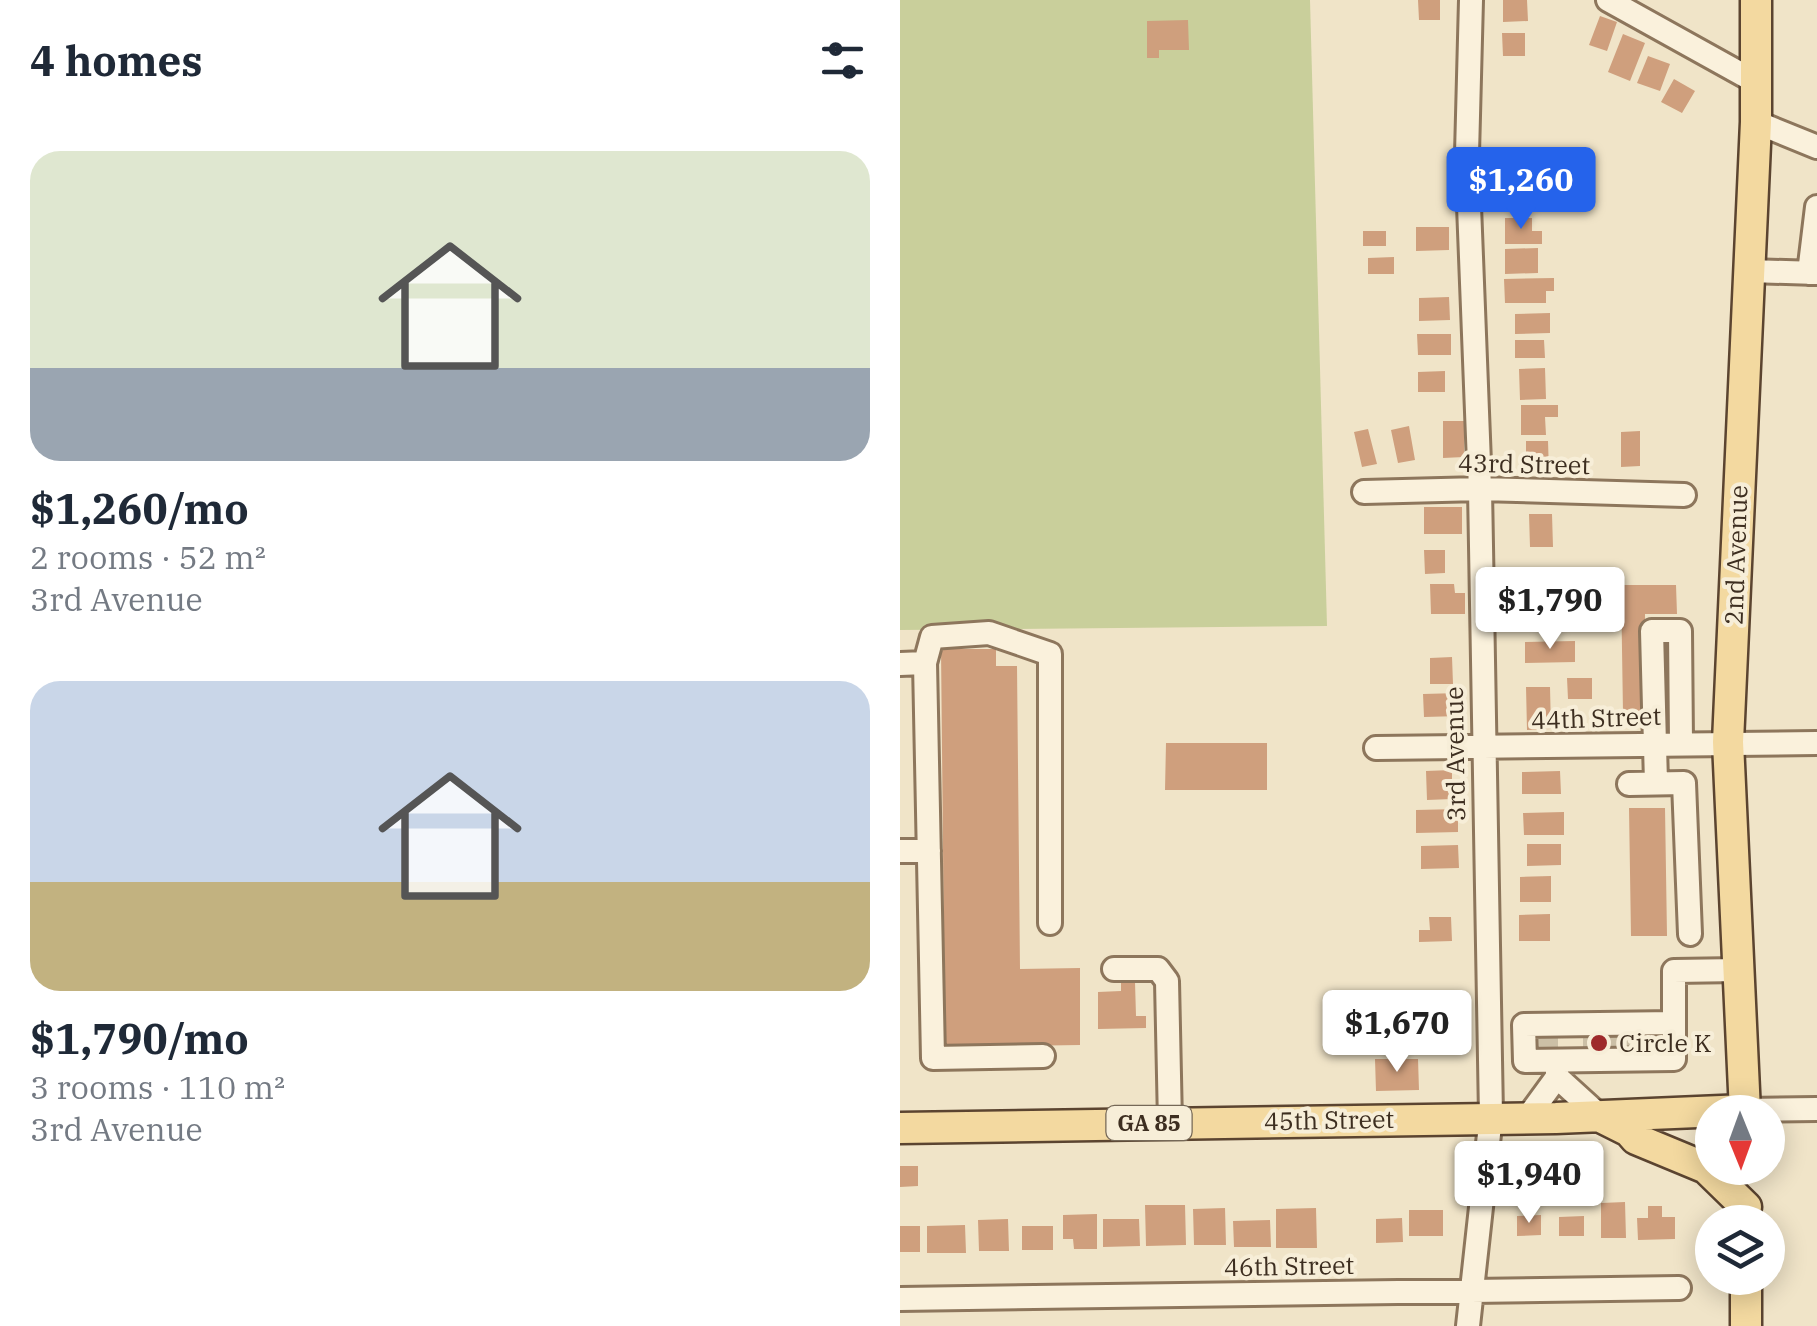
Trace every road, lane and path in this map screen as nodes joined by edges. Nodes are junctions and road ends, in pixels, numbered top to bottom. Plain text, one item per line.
1 (1471, 0) edge
2 (1608, 0) edge
3 (1756, 0) edge
4 (1754, 80) junction
5 (1756, 122) junction
6 (1817, 147) edge
7 (1817, 206) edge
8 (1814, 241) edge
9 (1749, 271) junction
10 (1813, 273) edge
11 (1480, 489) junction
12 (1364, 492) dead end
13 (1684, 495) dead end
14 (925, 662) junction
15 (900, 664) edge
16 (1728, 742) junction
17 (1681, 743) junction
18 (1817, 743) edge
19 (1655, 744) junction
20 (1376, 748) dead end
21 (1482, 749) junction
22 (1656, 783) junction
23 (1629, 784) dead end
24 (929, 851) junction
25 (900, 852) edge
26 (1050, 923) dead end
27 (1690, 934) dead end
28 (1114, 969) dead end
29 (1739, 970) junction
30 (1488, 1032) junction
31 (1600, 1043) junction
32 (1042, 1056) dead end
33 (1744, 1095) edge
34 (1817, 1109) edge
35 (1785, 1110) edge
36 (1695, 1113) edge
37 (1490, 1116) junction
38 (1601, 1117) junction
39 (1527, 1118) junction
40 (1170, 1123) junction
41 (900, 1128) edge
42 (1630, 1131) junction
43 (1695, 1146) edge
44 (1737, 1205) edge
45 (1678, 1288) dead end
46 (1469, 1291) junction
47 (1746, 1295) edge
48 (900, 1299) edge
49 (1468, 1326) edge
50 (1746, 1326) edge

1 - 11 street, 3rd Avenue
2 - 4 street
3 - 4 main road, 2nd Avenue
4 - 5 main road, 2nd Avenue
5 - 6 street
5 - 9 main road, 2nd Avenue
7 - 8 street
8 - 10 street
9 - 10 street
9 - 16 main road, 2nd Avenue
11 - 12 street, 43rd Street
11 - 13 street, 43rd Street
11 - 21 street, 3rd Avenue
14 - 15 street
14 - 24 street
14 - 26 street
16 - 17 street, 44th Street
16 - 18 street, 44th Street
16 - 29 main road, 2nd Avenue
17 - 19 street, 44th Street
17 - 19 street
19 - 21 street, 44th Street
19 - 22 street
20 - 21 street, 44th Street
21 - 30 street, 3rd Avenue
22 - 23 street
22 - 27 street
24 - 25 street
24 - 32 street
28 - 40 street
29 - 31 street
29 - 33 main road, 2nd Avenue
30 - 31 street
30 - 37 street, 3rd Avenue
31 - 38 street
31 - 39 street
34 - 35 street, 45th Street
36 - 38 main road, 45th Street / GA 85
37 - 39 main road, 45th Street / GA 85
37 - 40 main road, 45th Street / GA 85
37 - 46 street, 3rd Avenue
38 - 39 main road, 45th Street / GA 85
38 - 42 main road
40 - 41 main road, 45th Street / GA 85
42 - 43 main road
42 - 44 main road
45 - 46 street, 46th Street
46 - 48 street, 46th Street
46 - 49 street, 3rd Avenue
47 - 50 main road

